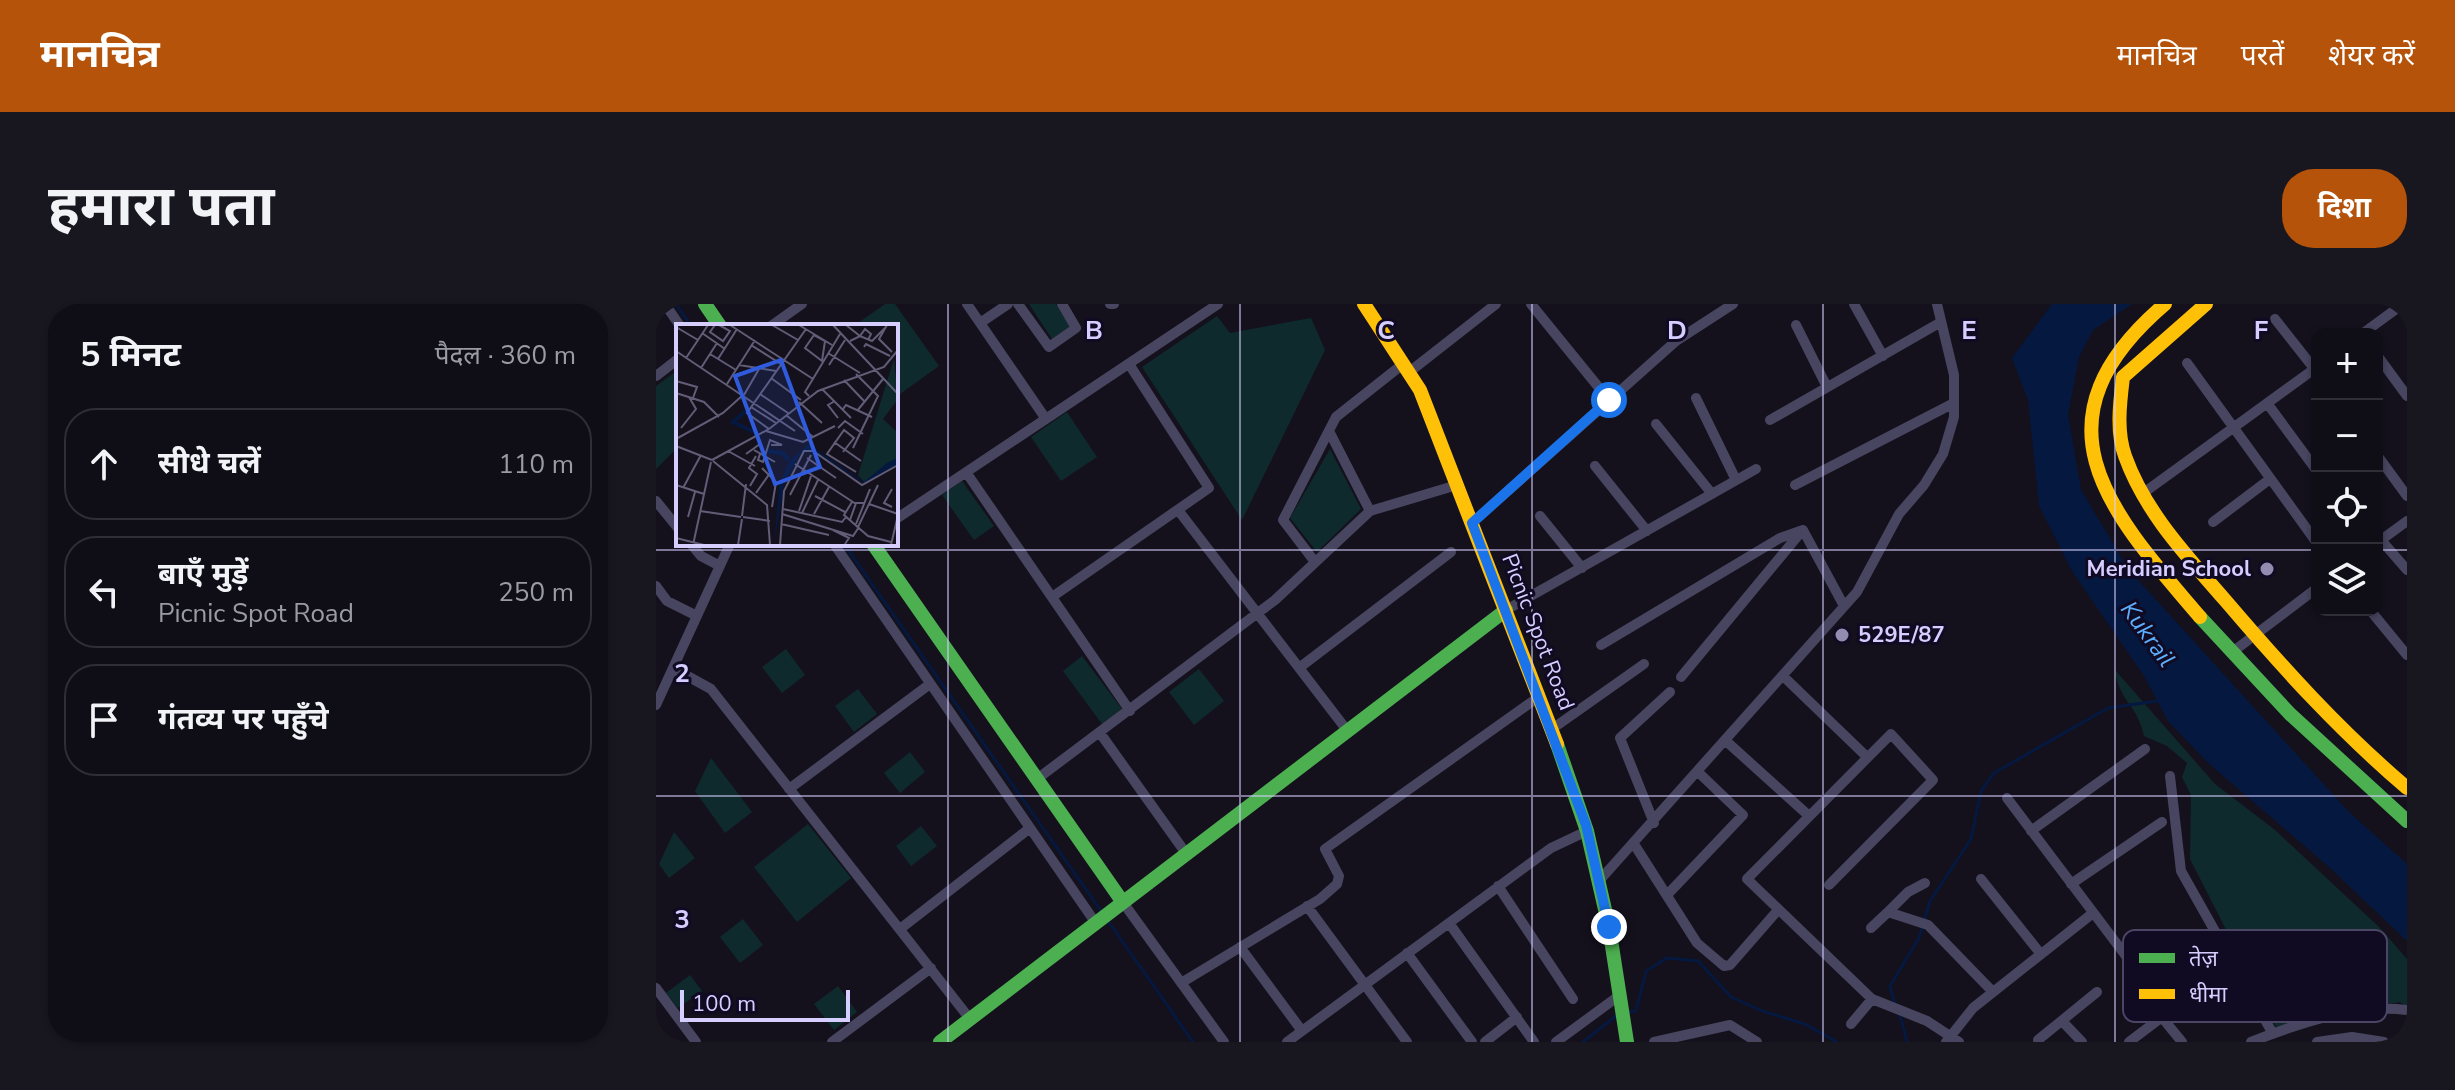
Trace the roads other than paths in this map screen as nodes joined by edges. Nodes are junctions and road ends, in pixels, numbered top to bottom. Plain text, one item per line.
1 (665, 304) edge
2 (705, 304) edge
3 (802, 304) edge
4 (967, 304) edge
5 (1008, 304) edge
6 (1018, 304) edge
7 (1062, 304) edge
8 (1218, 304) edge
9 (1364, 304) edge
10 (1496, 304) edge
11 (1531, 304) edge
12 (1733, 304) edge
13 (1854, 304) edge
14 (1937, 304) edge
15 (2165, 304) edge
16 (2206, 304) edge
17 (2403, 304) edge
18 (1205, 308) edge
19 (2275, 319) dead end
20 (1941, 322) junction
21 (980, 323) junction
22 (679, 324) edge
23 (719, 324) edge
24 (774, 324) edge
25 (1796, 325) dead end
26 (2370, 328) edge
27 (1883, 356) junction
28 (676, 361) edge
29 (2187, 363) dead end
30 (2311, 363) edge
31 (2383, 363) edge
32 (1129, 364) junction
33 (1405, 368) junction
34 (2311, 372) edge
35 (656, 376) edge
36 (1827, 387) junction
37 (2407, 396) edge
38 (1696, 398) dead end
39 (1609, 400) junction
40 (1954, 403) junction
41 (2267, 403) junction
42 (1046, 419) junction
43 (1770, 420) dead end
44 (1656, 424) dead end
45 (2233, 428) junction
46 (1329, 431) junction
47 (2311, 463) edge
48 (2383, 463) edge
49 (1595, 466) dead end
50 (1756, 469) dead end
51 (966, 472) junction
52 (2270, 479) junction
53 (1736, 480) junction
54 (1457, 485) junction
55 (1795, 485) dead end
56 (1712, 494) junction
57 (2142, 494) junction
58 (2407, 496) edge
59 (656, 501) edge
60 (1178, 510) junction
61 (1370, 511) junction
62 (1540, 516) dead end
63 (898, 518) edge
64 (2407, 521) edge
65 (2213, 522) dead end
66 (1472, 523) junction
67 (676, 526) edge
68 (1803, 530) junction
69 (1647, 531) junction
70 (2311, 535) edge
71 (2383, 539) edge
72 (2381, 544) edge
73 (693, 546) edge
74 (729, 546) edge
75 (835, 546) edge
76 (874, 546) edge
77 (1451, 552) dead end
78 (1315, 562) junction
79 (720, 566) junction
80 (1582, 568) junction
81 (2407, 570) edge
82 (656, 586) edge
83 (2311, 592) edge
84 (1052, 597) junction
85 (1844, 606) junction
86 (1506, 610) junction
87 (1257, 613) junction
88 (697, 616) junction
89 (2375, 616) edge
90 (2254, 634) junction
91 (1601, 645) dead end
92 (2231, 653) junction
93 (2407, 655) edge
94 (1644, 664) dead end
95 (673, 668) junction
96 (1299, 668) junction
97 (1783, 676) junction
98 (1681, 677) dead end
99 (930, 684) junction
100 (1670, 692) dead end
101 (1540, 696) junction
102 (656, 705) edge
103 (1130, 711) junction
104 (1346, 729) junction
105 (1552, 729) junction
106 (1100, 733) junction
107 (1726, 741) junction
108 (2145, 749) dead end
109 (1866, 756) junction
110 (1698, 772) junction
111 (2170, 776) dead end
112 (1037, 779) junction
113 (2407, 788) edge
114 (789, 789) junction
115 (2007, 798) dead end
116 (1808, 815) junction
117 (2407, 821) edge
118 (2162, 822) dead end
119 (1654, 823) junction
120 (1030, 828) junction
121 (1587, 831) junction
122 (2031, 831) junction
123 (1634, 844) junction
124 (1185, 852) junction
125 (1981, 879) dead end
126 (1599, 881) junction
127 (1925, 883) dead end
128 (2071, 884) junction
129 (1829, 885) dead end
130 (1498, 886) junction
131 (1667, 895) junction
132 (1122, 901) junction
133 (1307, 906) junction
134 (1778, 910) junction
135 (1888, 912) junction
136 (2093, 913) junction
137 (1101, 917) junction
138 (1449, 923) junction
139 (1871, 928) dead end
140 (900, 929) junction
141 (2214, 930) edge
142 (1240, 947) junction
143 (2123, 952) edge
144 (1407, 953) junction
145 (2040, 953) junction
146 (931, 968) junction
147 (1181, 983) junction
148 (1365, 985) junction
149 (656, 988) edge
150 (1993, 992) junction
151 (2097, 992) dead end
152 (1573, 999) dead end
153 (1872, 999) junction
154 (1621, 1000) junction
155 (2387, 1009) edge
156 (2407, 1010) edge
157 (1517, 1017) junction
158 (2062, 1021) junction
159 (2155, 1022) edge
160 (2166, 1022) edge
161 (2266, 1022) edge
162 (2311, 1022) edge
163 (964, 1023) junction
164 (1851, 1024) dead end
165 (1302, 1031) junction
166 (2273, 1034) junction
167 (1952, 1040) edge
168 (2038, 1040) edge
169 (696, 1042) edge
170 (832, 1042) edge
171 (940, 1042) edge
172 (966, 1042) edge
173 (1224, 1042) edge
174 (1287, 1042) edge
175 (1407, 1042) edge
176 (1472, 1042) edge
177 (1485, 1042) edge
178 (1534, 1042) edge
179 (1556, 1042) edge
180 (1627, 1042) edge
181 (1654, 1042) edge
182 (1757, 1042) edge
183 (2082, 1042) edge
184 (2129, 1042) edge
185 (2182, 1042) edge
186 (2251, 1042) edge
187 (2317, 1042) edge
188 (2384, 1042) edge

1 - 22 street
2 - 23 street
3 - 24 street
4 - 21 street
5 - 21 street
6 - 7 street
8 - 18 street
9 - 33 street, Picnic Spot Road
10 - 33 street
11 - 39 street
12 - 39 street
13 - 27 street
14 - 20 street
15 - 92 street
16 - 57 street
17 - 26 street
18 - 32 street
19 - 30 street
20 - 27 street
20 - 40 street
21 - 42 street
25 - 36 street
27 - 36 street
28 - 35 street
29 - 45 street
31 - 37 street
32 - 42 street
32 - 60 street
33 - 46 street
33 - 54 street, Picnic Spot Road
34 - 41 street
36 - 43 street
38 - 53 street
39 - 66 street
40 - 55 street
40 - 85 street
41 - 45 street
41 - 47 street
42 - 51 street
44 - 56 street
45 - 52 street
45 - 57 street
46 - 61 street
46 - 78 street
48 - 58 street
49 - 69 street
50 - 53 street
51 - 63 street
51 - 84 street
52 - 65 street
52 - 70 street
53 - 56 street
54 - 61 street
54 - 66 street, Picnic Spot Road
56 - 69 street
57 - 90 street
59 - 67 street
60 - 84 street
60 - 87 street
61 - 78 street
62 - 80 street
64 - 71 street
66 - 86 street, Picnic Spot Road
68 - 85 street
68 - 91 street
68 - 98 street
69 - 80 street
72 - 81 street
73 - 79 street
74 - 79 street
75 - 99 street
76 - 112 street
77 - 96 street
78 - 87 street
79 - 88 street
80 - 86 street
82 - 88 street
83 - 90 street
84 - 103 street
85 - 97 street
86 - 101 street, Picnic Spot Road
86 - 104 street
87 - 96 street
87 - 103 street
88 - 95 street
89 - 93 street
90 - 92 street
90 - 113 street
92 - 117 street
94 - 105 street
95 - 102 street
95 - 114 street
96 - 104 street
97 - 107 street
97 - 109 street
99 - 114 street
99 - 120 street
100 - 119 street
101 - 105 street, Picnic Spot Road
101 - 133 street
103 - 106 street
104 - 124 street
105 - 121 street, Picnic Spot Road
106 - 112 street
106 - 124 street
107 - 110 street
107 - 116 street
108 - 122 street
109 - 116 street
109 - 129 street
110 - 119 street
110 - 131 street
111 - 141 street
112 - 132 street
114 - 140 street
115 - 122 street
116 - 134 street
118 - 128 street
119 - 123 street
120 - 137 street
120 - 140 street
121 - 126 street, Picnic Spot Road
121 - 130 street
122 - 128 street
123 - 126 street
123 - 131 street
124 - 132 street
125 - 145 street
126 - 154 street, Picnic Spot Road
127 - 135 street
128 - 136 street
130 - 138 street
130 - 152 street
131 - 134 street
132 - 137 street
132 - 147 street
133 - 142 street
133 - 148 street
134 - 153 street
135 - 139 street
135 - 150 street
136 - 143 street
136 - 145 street
137 - 163 street
138 - 144 street
138 - 157 street
140 - 146 street
142 - 147 street
142 - 165 street
144 - 148 street
144 - 176 street
145 - 150 street
146 - 163 street
146 - 170 street
147 - 173 street
148 - 165 street
148 - 175 street
149 - 169 street
150 - 167 street
151 - 158 street
153 - 164 street
153 - 167 street
154 - 179 street
154 - 180 street, Picnic Spot Road
155 - 156 street
157 - 177 street
157 - 178 street
158 - 168 street
158 - 183 street
159 - 184 street
160 - 185 street
161 - 166 street
162 - 166 street
163 - 171 street
163 - 172 street
165 - 174 street
166 - 186 street
181 - 182 street
187 - 188 street

